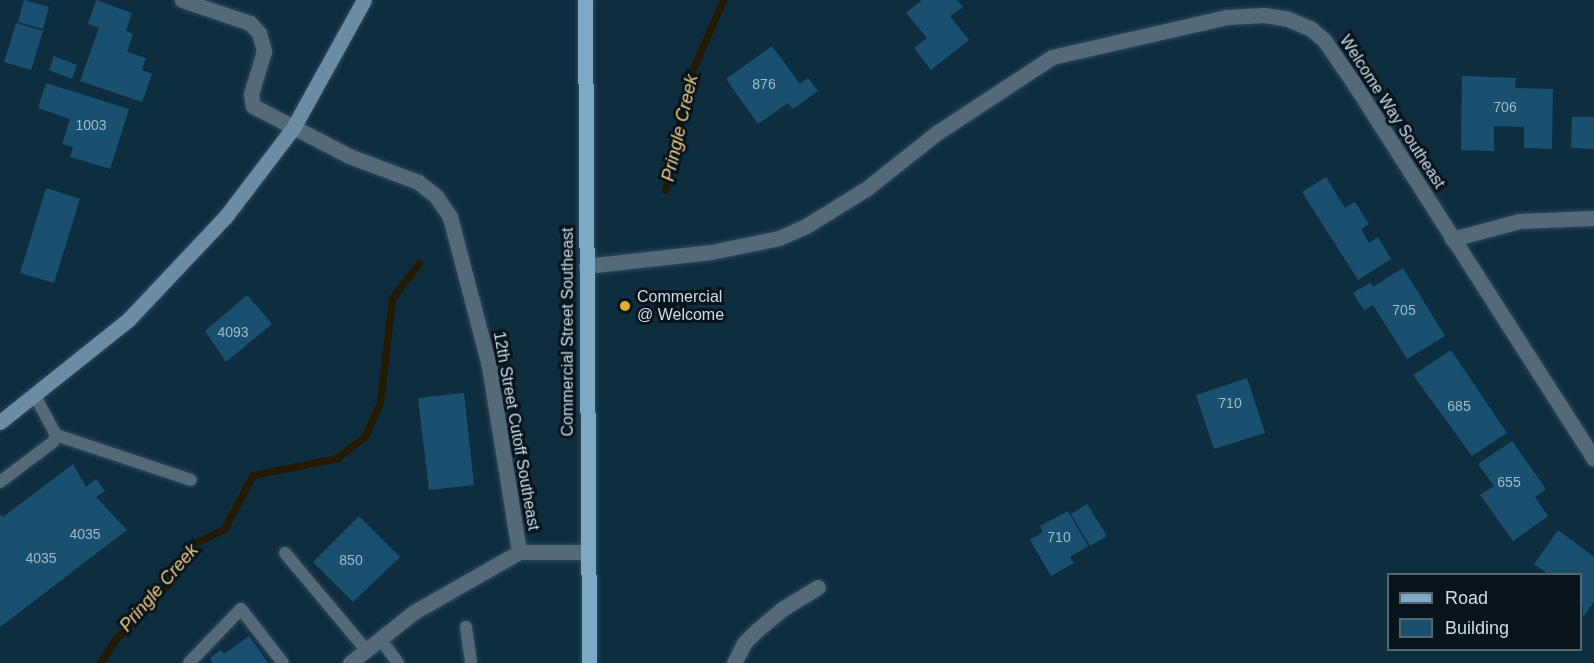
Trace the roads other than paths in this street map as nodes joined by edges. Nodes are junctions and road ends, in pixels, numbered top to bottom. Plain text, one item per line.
1 (182, 0) edge
2 (364, 0) edge
3 (585, 0) edge
4 (293, 128) junction
5 (1594, 218) edge
6 (1452, 239) junction
7 (586, 266) junction
8 (35, 396) junction
9 (0, 422) edge
10 (56, 435) junction
11 (1594, 459) edge
12 (191, 480) dead end
13 (0, 482) edge
14 (519, 552) junction
15 (588, 552) junction
16 (285, 553) dead end
17 (818, 587) dead end
18 (466, 627) dead end
19 (380, 639) junction
20 (366, 650) junction
21 (189, 663) edge
22 (284, 663) edge
23 (350, 663) edge
24 (398, 663) edge
25 (471, 663) edge
26 (589, 663) edge
27 (734, 663) edge

1 - 4 street, 12th Street Cutoff Southeast
2 - 4 main road
3 - 7 main road, Commercial Street Southeast
4 - 8 main road
4 - 14 street, 12th Street Cutoff Southeast
5 - 6 street
6 - 7 street, Welcome Way Southeast
6 - 11 street, Welcome Way Southeast
7 - 15 main road, Commercial Street Southeast
8 - 9 main road
8 - 10 lane
10 - 12 lane
10 - 13 lane
14 - 15 street
14 - 19 street
15 - 26 main road, Commercial Street Southeast
16 - 20 lane
17 - 27 street
18 - 25 lane
19 - 20 street
19 - 24 lane
20 - 23 street
21 - 22 lane

